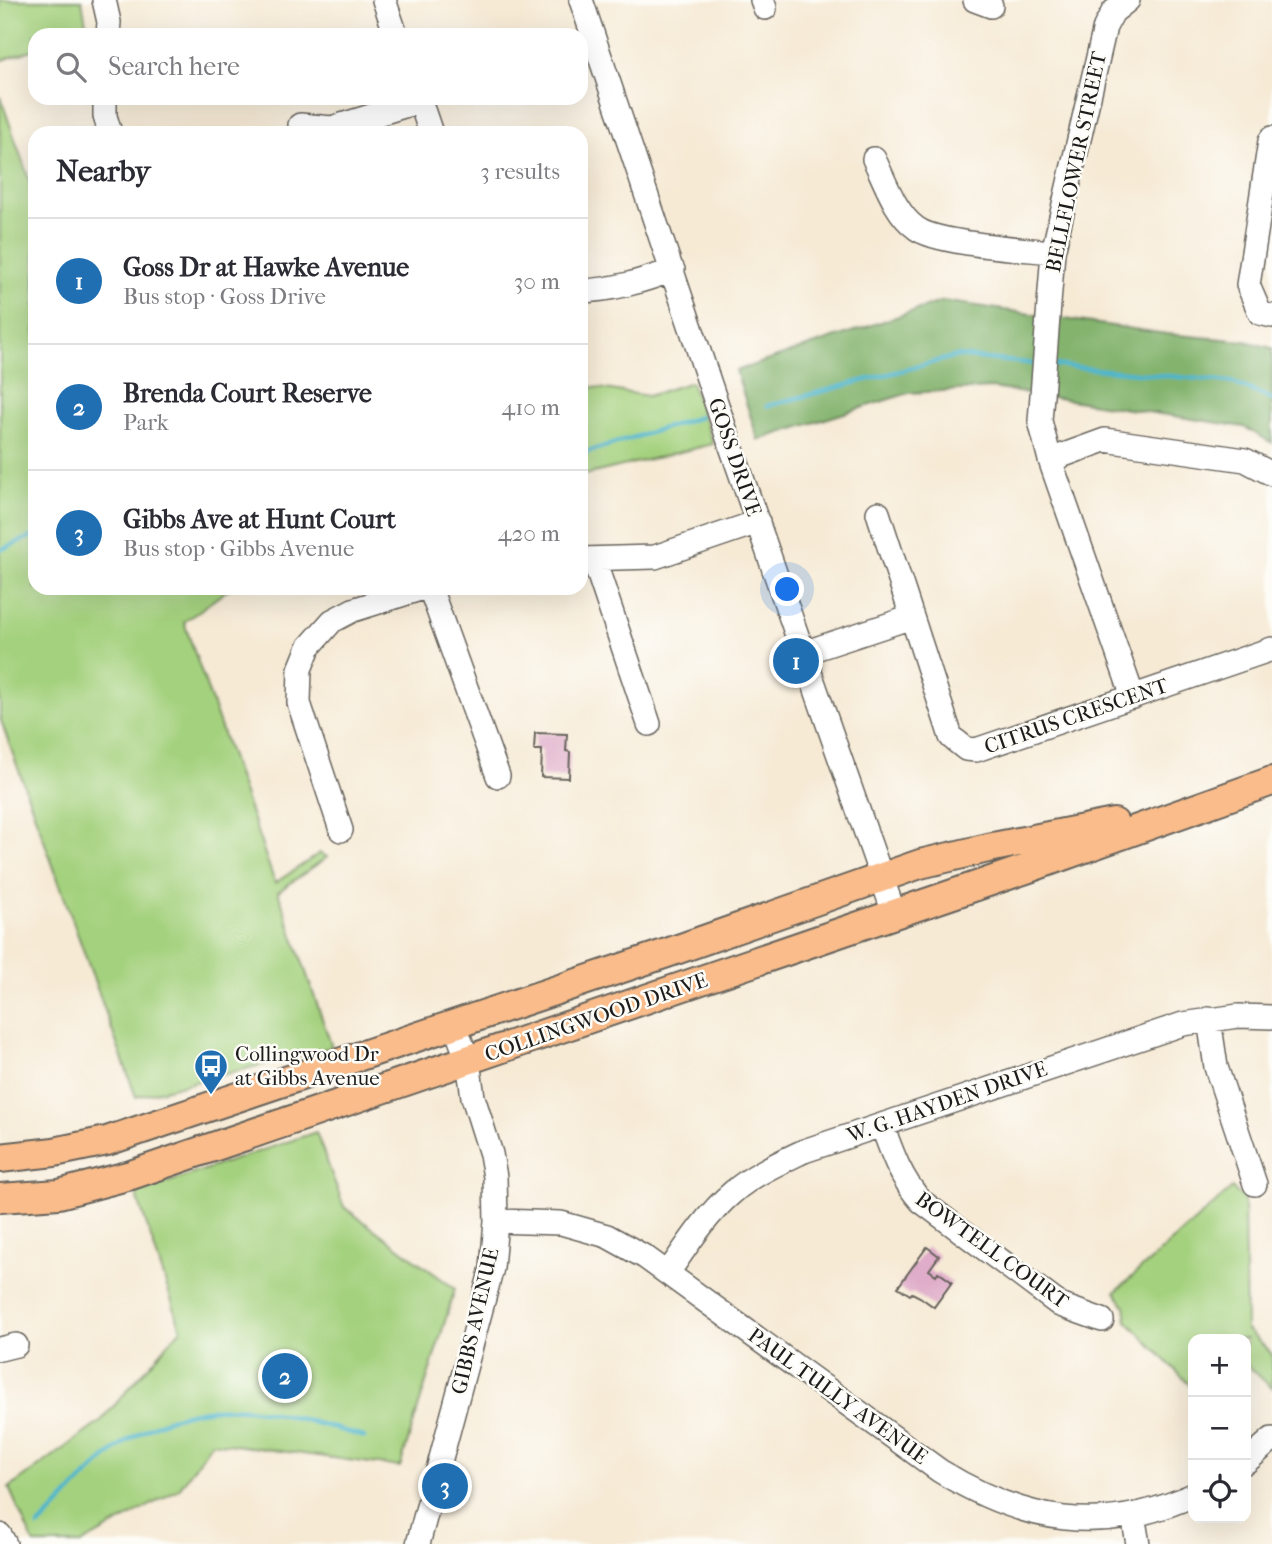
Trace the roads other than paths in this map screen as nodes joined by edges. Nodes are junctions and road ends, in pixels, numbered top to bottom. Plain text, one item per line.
1 (104, 0) edge
2 (384, 0) edge
3 (581, 0) edge
4 (1128, 0) edge
5 (107, 28) edge
6 (394, 28) edge
7 (105, 105) edge
8 (401, 105) edge
9 (421, 105) edge
10 (300, 125) dead end
11 (108, 126) edge
12 (311, 126) edge
13 (338, 126) edge
14 (429, 126) edge
15 (1272, 138) edge
16 (874, 159) dead end
17 (1053, 252) junction
18 (673, 270) junction
19 (588, 291) edge
20 (1272, 316) edge
21 (1050, 460) junction
22 (1272, 474) edge
23 (878, 513) dead end
24 (758, 522) junction
25 (588, 559) edge
26 (588, 562) edge
27 (401, 595) edge
28 (433, 595) edge
29 (912, 617) junction
30 (1272, 649) edge
31 (803, 653) junction
32 (1133, 697) junction
33 (649, 724) dead end
34 (498, 776) dead end
35 (1272, 781) edge
36 (1186, 814) junction
37 (341, 830) dead end
38 (881, 877) junction
39 (894, 913) junction
40 (1272, 1017) edge
41 (1209, 1019) junction
42 (446, 1026) junction
43 (459, 1064) junction
44 (882, 1125) junction
45 (0, 1158) edge
46 (1255, 1184) dead end
47 (0, 1198) edge
48 (496, 1221) junction
49 (668, 1273) junction
50 (1102, 1320) dead end
51 (1272, 1439) edge
52 (1248, 1460) edge
53 (1188, 1497) edge
54 (1133, 1515) junction
55 (0, 1535) edge
56 (5, 1544) edge
57 (418, 1544) edge
58 (1138, 1544) edge

1 - 5 street
2 - 6 street
3 - 18 street, GOSS DRIVE
4 - 17 street, BELLFLOWER STREET
7 - 11 street
8 - 13 street
9 - 14 street
10 - 12 street
15 - 20 street
16 - 17 street
17 - 21 street, BELLFLOWER STREET
18 - 19 street
18 - 24 street, GOSS DRIVE
21 - 22 street
21 - 32 street, BELLFLOWER STREET
23 - 29 street
24 - 25 street
24 - 31 street, GOSS DRIVE
26 - 33 street
27 - 37 street
28 - 34 street
29 - 31 street
29 - 32 street, CITRUS CRESCENT
30 - 32 street, CITRUS CRESCENT
31 - 38 street, GOSS DRIVE
35 - 36 main road, COLLINGWOOD DRIVE
36 - 38 main road, COLLINGWOOD DRIVE
36 - 39 main road, COLLINGWOOD DRIVE
38 - 39 street, GOSS DRIVE
38 - 42 main road, COLLINGWOOD DRIVE
39 - 43 main road, COLLINGWOOD DRIVE
40 - 41 street, W. G. HAYDEN DRIVE
41 - 44 street, W. G. HAYDEN DRIVE
41 - 46 street
42 - 43 street, GIBBS AVENUE
42 - 45 main road, COLLINGWOOD DRIVE
43 - 47 main road, COLLINGWOOD DRIVE
43 - 48 street, GIBBS AVENUE
44 - 49 street, W. G. HAYDEN DRIVE
44 - 50 street, BOWTELL COURT
48 - 49 street, PAUL TULLY AVENUE
48 - 57 street, GIBBS AVENUE
49 - 54 street, PAUL TULLY AVENUE
51 - 52 street
53 - 54 street, PAUL TULLY AVENUE
54 - 58 street
55 - 56 street

